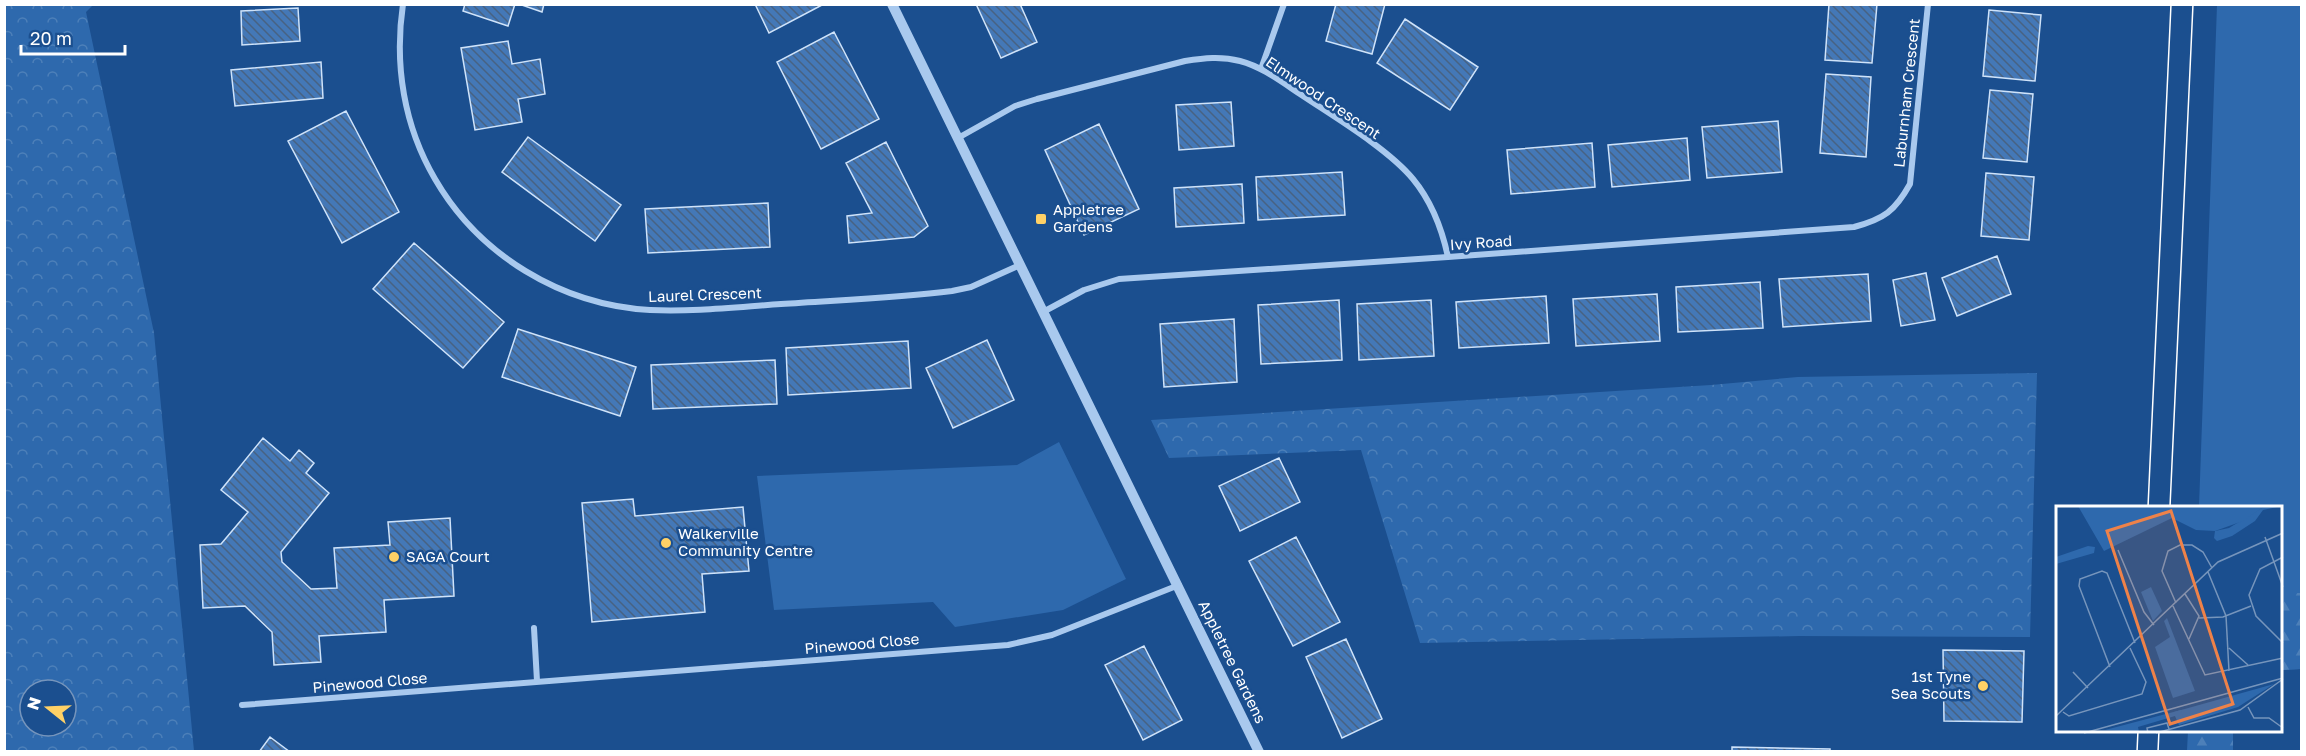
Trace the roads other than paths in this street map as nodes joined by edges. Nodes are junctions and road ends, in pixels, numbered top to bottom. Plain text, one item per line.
1 (403, 4) edge
2 (891, 4) edge
3 (1284, 4) edge
4 (1928, 4) edge
5 (1261, 69) junction
6 (958, 138) junction
7 (1910, 184) joint
8 (1448, 257) junction
9 (1020, 265) junction
10 (1043, 312) junction
11 (1179, 585) junction
12 (534, 628) dead end
13 (537, 681) junction
14 (242, 705) dead end
15 (1259, 752) edge

1 - 9 street, Laurel Crescent
2 - 6 street, Appletree Gardens
3 - 5 street
4 - 7 street, Laburnham Crescent
5 - 6 street, Elmwood Crescent
5 - 8 street, Elmwood Crescent
6 - 9 street, Appletree Gardens
7 - 8 street, Ivy Road
8 - 10 street, Ivy Road
9 - 10 street, Appletree Gardens
10 - 11 street, Appletree Gardens
11 - 13 street, Pinewood Close
11 - 15 street, Appletree Gardens
12 - 13 street
13 - 14 street, Pinewood Close

